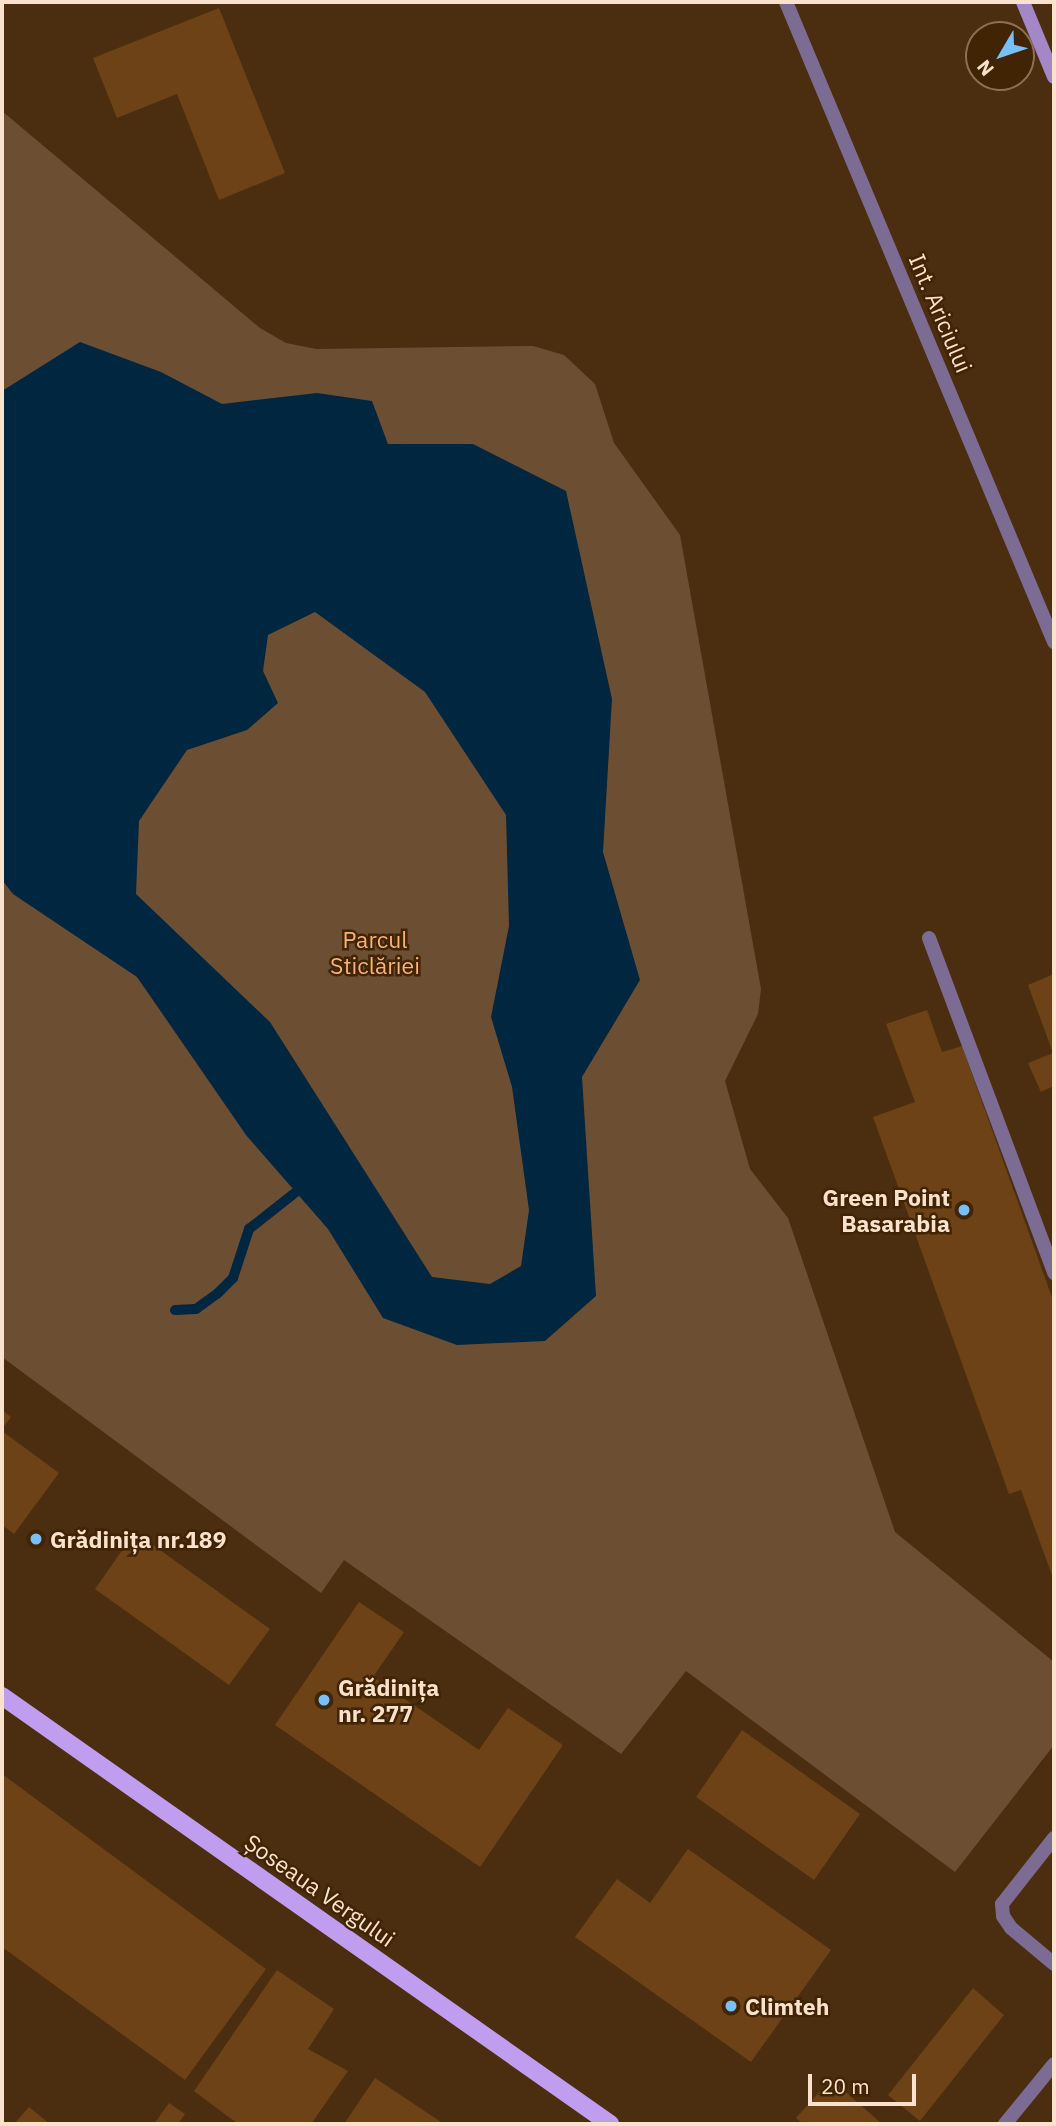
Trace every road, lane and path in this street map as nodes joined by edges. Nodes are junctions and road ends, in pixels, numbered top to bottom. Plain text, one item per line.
1 (786, 2) edge
2 (1023, 2) edge
3 (1054, 77) edge
4 (1054, 642) edge
5 (929, 938) dead end
6 (1054, 1273) edge
7 (2, 1696) edge
8 (1054, 1838) edge
9 (1054, 1964) edge
10 (1054, 2064) edge
11 (610, 2124) edge
12 (1005, 2124) edge

1 - 4 lane, Int. Ariciului
2 - 3 main road
5 - 6 lane
7 - 11 main road, Șoseaua Vergului
8 - 9 lane
10 - 12 lane

